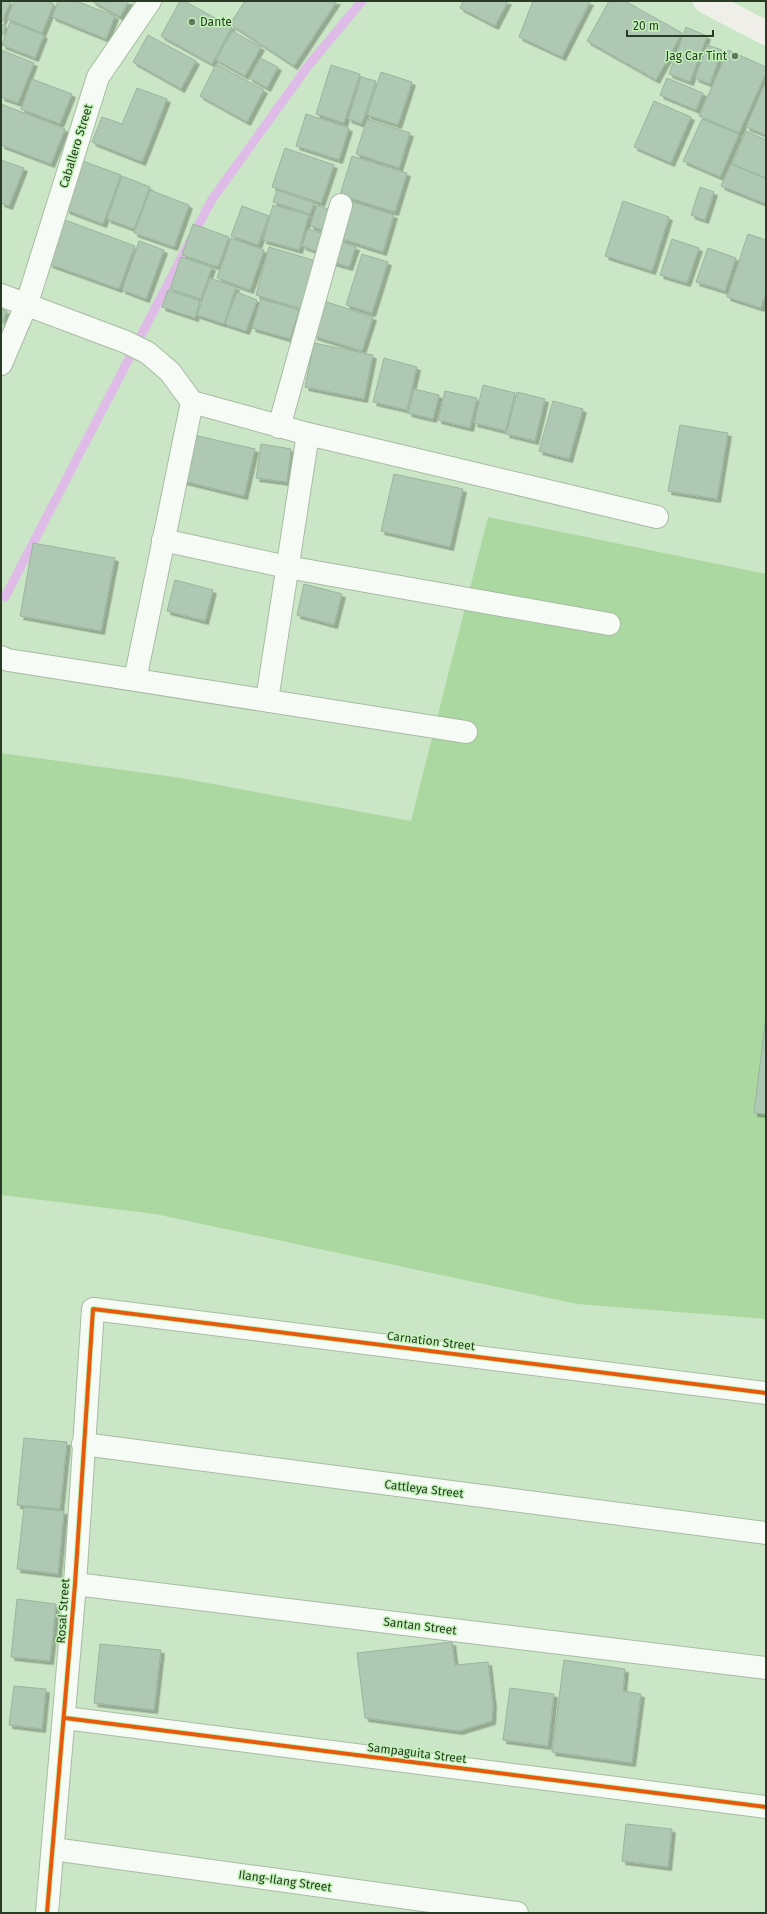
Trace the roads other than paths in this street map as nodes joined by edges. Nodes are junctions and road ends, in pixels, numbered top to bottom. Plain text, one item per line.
1 (150, 1) edge
2 (705, 1) edge
3 (766, 33) edge
4 (341, 205) dead end
5 (1, 294) edge
6 (27, 303) junction
7 (1, 364) edge
8 (192, 402) junction
9 (279, 427) junction
10 (308, 434) junction
11 (657, 517) dead end
12 (163, 540) junction
13 (287, 567) junction
14 (609, 624) dead end
15 (1, 656) edge
16 (135, 680) junction
17 (267, 700) junction
18 (466, 732) dead end
19 (93, 1309) joint
20 (766, 1393) edge
21 (83, 1444) junction
22 (766, 1533) edge
23 (75, 1584) junction
24 (766, 1668) edge
25 (64, 1718) junction
26 (766, 1807) edge
27 (53, 1849) junction
28 (47, 1913) edge
29 (517, 1913) edge

1 - 6 street, Caballero Street
2 - 3 main road
4 - 9 street
5 - 6 street
6 - 7 street, Caballero Street
6 - 8 street
8 - 9 street
8 - 12 street
9 - 10 street
10 - 11 street
10 - 13 street
12 - 13 street
12 - 16 street
13 - 14 street
13 - 17 street
15 - 16 street
16 - 17 street
17 - 18 street
19 - 20 street, Carnation Street
19 - 21 street, Rosal Street
21 - 22 street, Cattleya Street
21 - 23 street, Rosal Street
23 - 24 street, Santan Street
23 - 25 street, Rosal Street
25 - 26 street, Sampaguita Street
25 - 27 street, Rosal Street
27 - 28 street, Rosal Street
27 - 29 street, Ilang-Ilang Street

